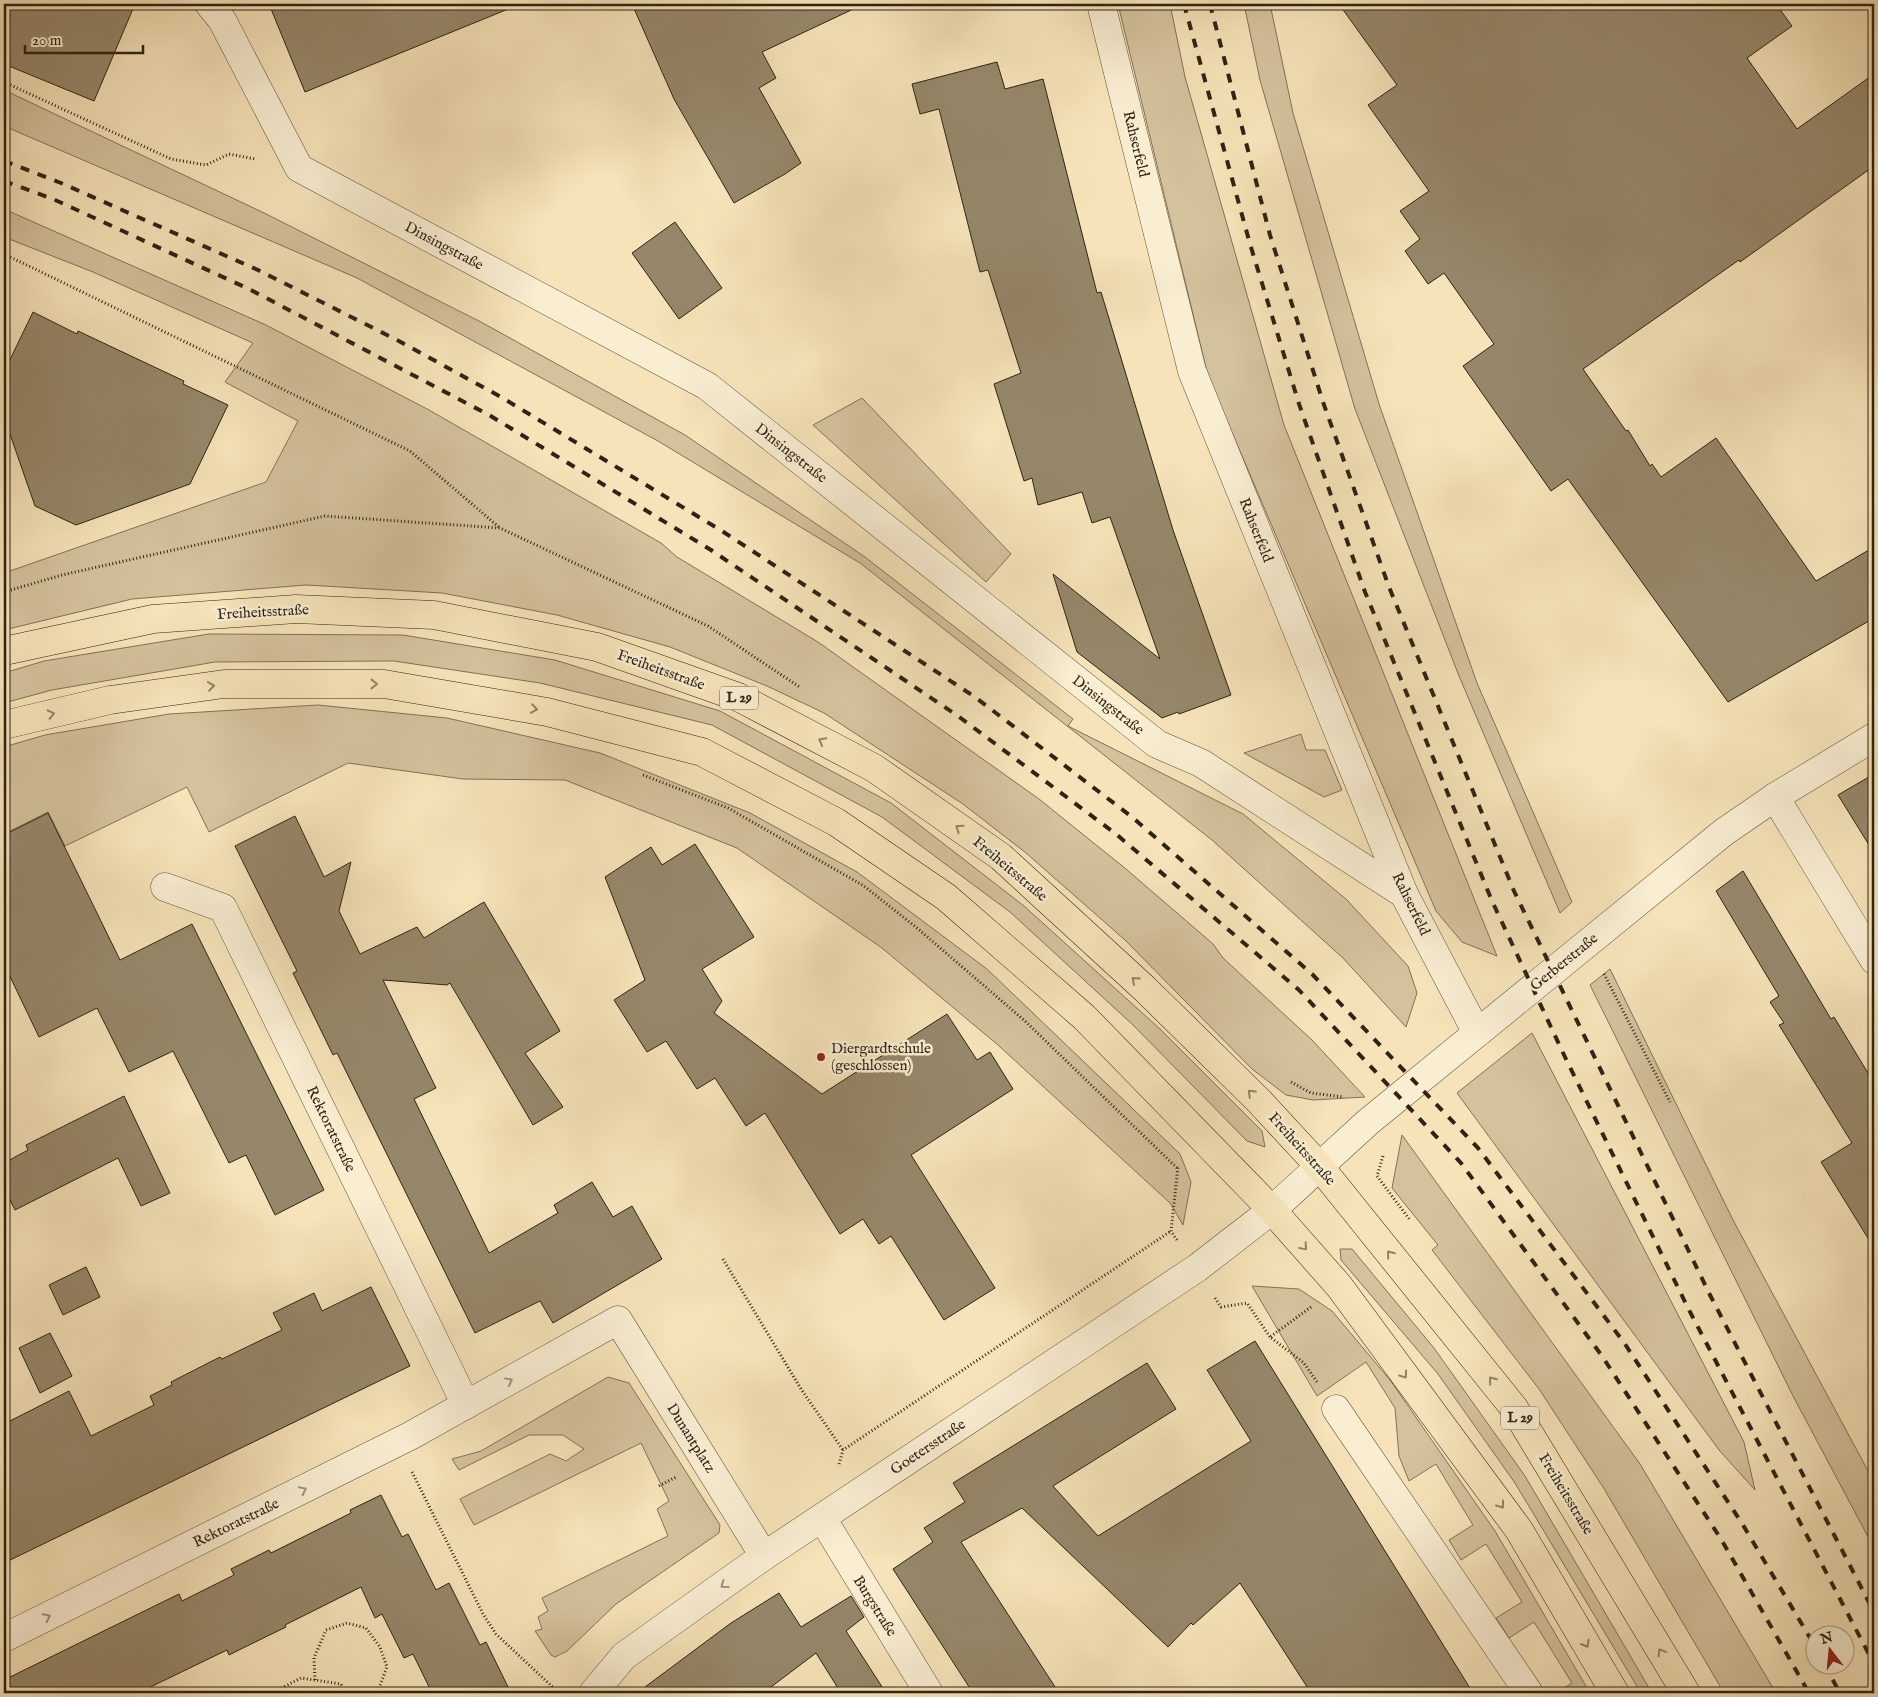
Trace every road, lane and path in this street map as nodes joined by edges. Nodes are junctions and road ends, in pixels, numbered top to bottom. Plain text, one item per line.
1 (209, 4) edge
2 (1101, 4) edge
3 (4, 82) edge
4 (299, 168) junction
5 (4, 254) edge
6 (500, 528) dead end
7 (4, 651) edge
8 (4, 725) edge
9 (1874, 737) edge
10 (636, 772) dead end
11 (1775, 797) junction
12 (165, 887) dead end
13 (1404, 894) junction
14 (1588, 942) junction
15 (1874, 960) edge
16 (1477, 1033) junction
17 (1670, 1102) dead end
18 (1320, 1167) junction
19 (1177, 1168) dead end
20 (1272, 1210) junction
21 (1171, 1231) dead end
22 (723, 1259) dead end
23 (618, 1320) joint
24 (466, 1405) junction
25 (1336, 1409) dead end
26 (404, 1439) junction
27 (843, 1450) junction
28 (838, 1467) dead end
29 (822, 1518) junction
30 (764, 1556) junction
31 (4, 1638) edge
32 (315, 1680) junction
33 (272, 1693) edge
34 (345, 1693) edge
35 (377, 1693) edge
36 (559, 1693) edge
37 (593, 1693) edge
38 (929, 1693) edge
39 (1529, 1693) edge
40 (1615, 1693) edge
41 (1686, 1693) edge

1 - 4 street
2 - 13 street, Rahserfeld
3 - 4 path
4 - 13 street, Dinsingstraße
5 - 6 path
18 -> 7 main road, Freiheitsstraße / L 29
8 -> 20 main road
9 - 11 street, Gerberstraße
10 - 19 path
11 - 14 street, Gerberstraße
11 - 15 street
12 - 24 street, Rektoratstraße
13 - 16 street, Rahserfeld
14 - 16 street, Gerberstraße
14 - 17 path
16 - 18 street, Gerberstraße
18 - 20 street, Gerberstraße
41 -> 18 main road, Freiheitsstraße / L 29
20 - 29 street, Goetersstraße
20 -> 40 main road
21 - 27 path
22 - 27 path
24 -> 23 street, Rektoratstraße
23 - 30 street, Dunantplatz
24 - 26 street, Rektoratstraße
25 - 39 street
31 -> 26 street, Rektoratstraße
26 - 36 path
27 - 28 path
29 - 30 street, Goetersstraße
29 - 38 street, Burgstraße
30 -> 37 street, Goetersstraße
32 - 33 path
32 - 34 path
32 - 35 path

